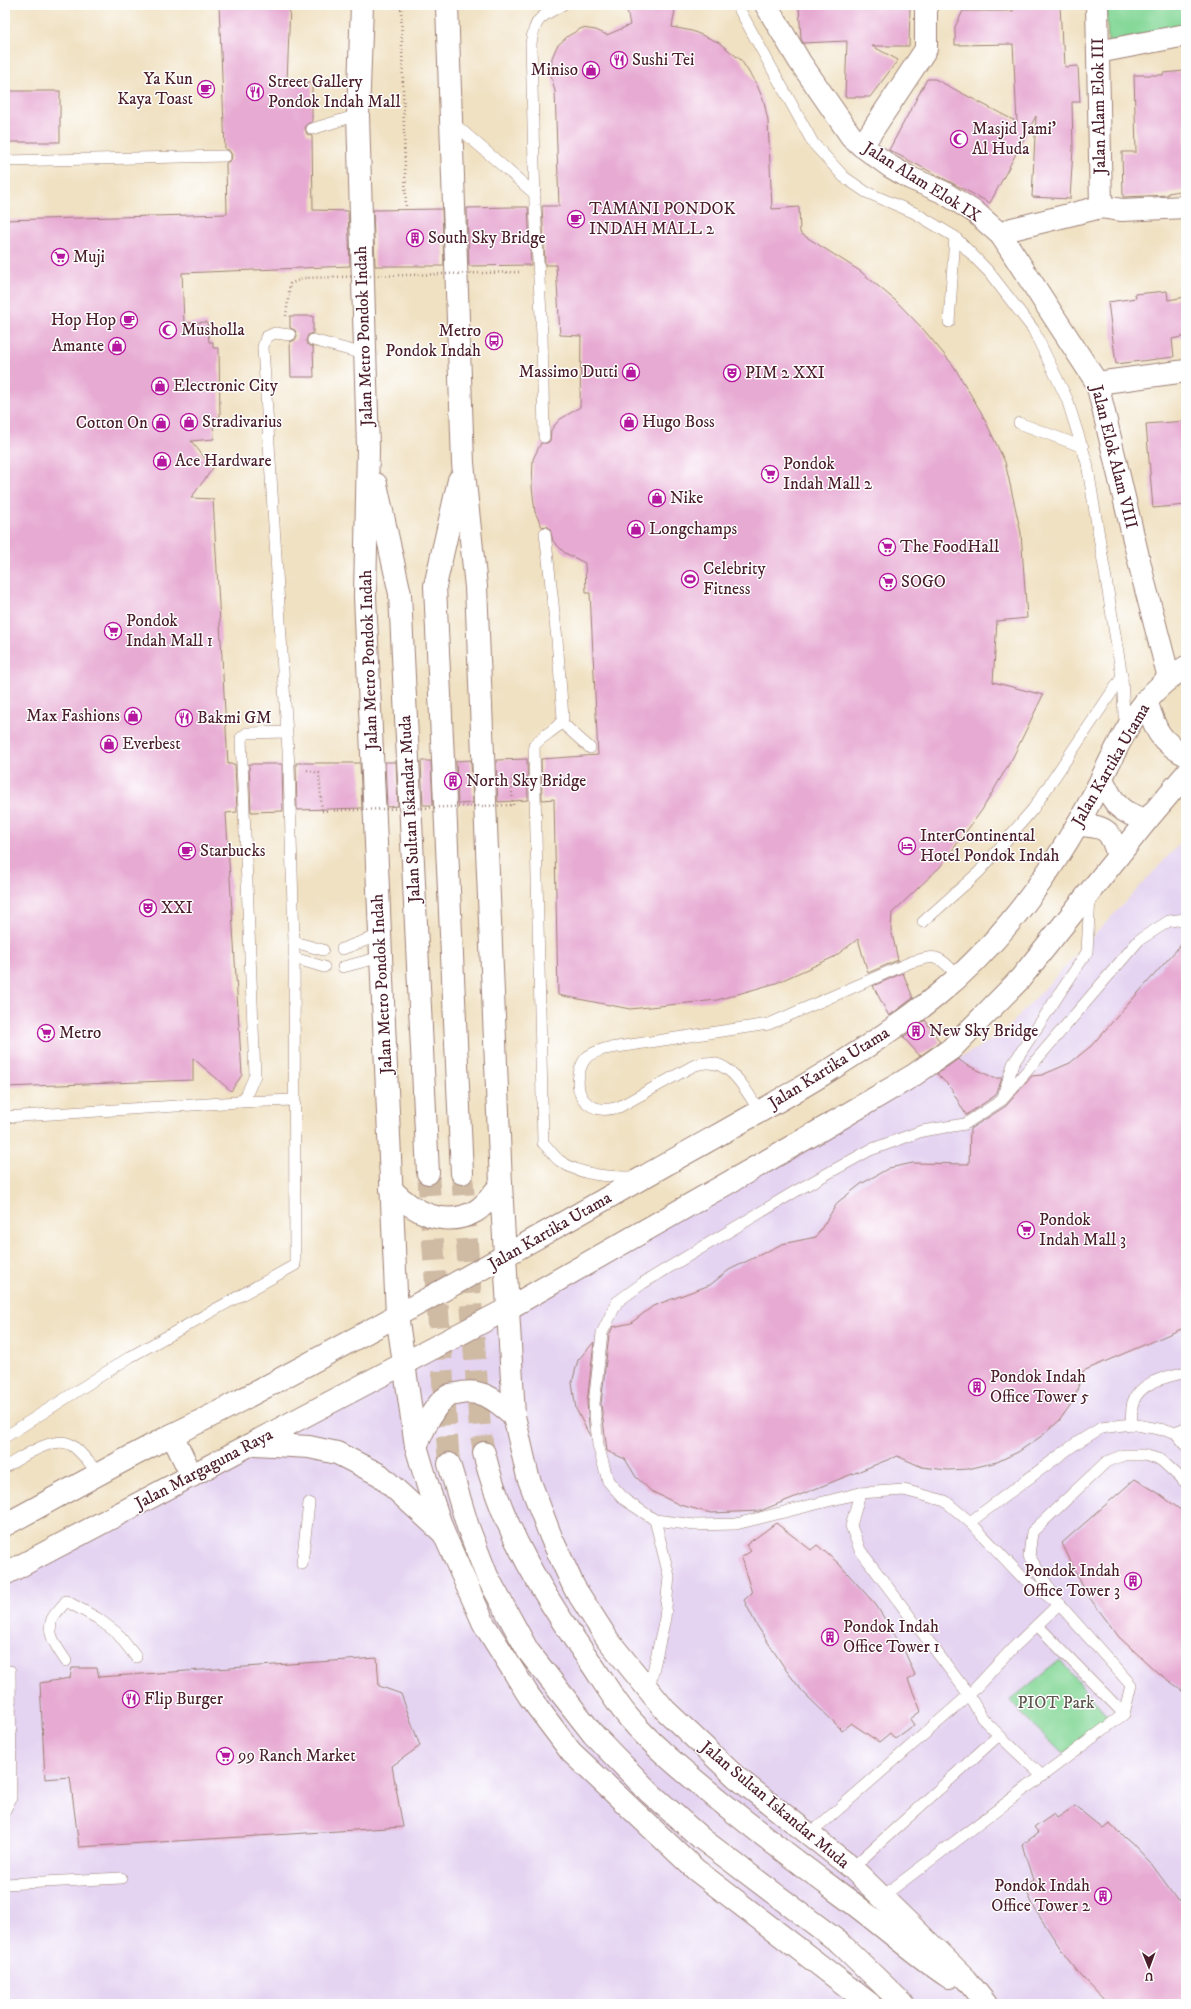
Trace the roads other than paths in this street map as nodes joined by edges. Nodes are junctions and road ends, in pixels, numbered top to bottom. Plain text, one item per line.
1 (362, 5) edge
2 (447, 5) edge
3 (562, 5) edge
4 (737, 5) edge
5 (766, 5) edge
6 (926, 5) edge
7 (1098, 5) edge
8 (1186, 35) edge
9 (1098, 52) junction
10 (358, 115) junction
11 (450, 120) junction
12 (312, 129) dead end
13 (862, 146) junction
14 (226, 156) dead end
15 (5, 161) edge
16 (535, 194) junction
17 (1101, 206) junction
18 (1186, 207) edge
19 (1001, 235) junction
20 (955, 237) junction
21 (949, 322) dead end
22 (287, 335) road end
23 (313, 340) dead end
24 (364, 354) junction
25 (1186, 371) edge
26 (1098, 383) junction
27 (1019, 423) dead end
28 (544, 437) dead end
29 (1082, 447) junction
30 (368, 448) junction
31 (463, 463) junction
32 (545, 533) dead end
33 (1177, 672) edge
34 (1122, 677) junction
35 (1146, 700) junction
36 (562, 722) junction
37 (1128, 728) junction
38 (286, 732) junction
39 (590, 748) dead end
40 (1186, 755) edge
41 (1186, 774) edge
42 (1102, 779) junction
43 (1147, 820) junction
44 (1077, 826) junction
45 (1118, 856) junction
46 (1090, 892) junction
47 (1186, 919) edge
48 (923, 922) dead end
49 (380, 935) junction
50 (294, 942) junction
51 (342, 949) dead end
52 (322, 950) dead end
53 (381, 957) junction
54 (294, 958) junction
55 (324, 967) dead end
56 (343, 967) dead end
57 (958, 976) junction
58 (293, 1100) junction
59 (1002, 1100) junction
60 (239, 1102) junction
61 (759, 1111) junction
62 (5, 1117) edge
63 (428, 1173) tunnel mouth
64 (462, 1173) tunnel mouth
65 (644, 1177) junction
66 (501, 1184) junction
67 (390, 1189) junction
68 (506, 1256) junction
69 (509, 1308) junction
70 (397, 1315) junction
71 (403, 1363) junction
72 (1186, 1372) edge
73 (514, 1416) junction
74 (1131, 1424) junction
75 (1186, 1428) edge
76 (1175, 1432) junction
77 (172, 1435) junction
78 (5, 1437) edge
79 (255, 1444) junction
80 (1186, 1445) edge
81 (416, 1446) junction
82 (484, 1453) tunnel mouth
83 (449, 1464) tunnel mouth
84 (5, 1467) edge
85 (99, 1474) junction
86 (192, 1476) junction
87 (1186, 1483) edge
88 (860, 1493) junction
89 (309, 1503) dead end
90 (655, 1520) junction
91 (970, 1522) junction
92 (5, 1525) edge
93 (444, 1534) junction
94 (302, 1564) dead end
95 (5, 1574) edge
96 (1059, 1604) junction
97 (1037, 1625) junction
98 (136, 1657) dead end
99 (66, 1661) dead end
100 (10, 1671) dead end
101 (649, 1689) junction
102 (969, 1695) junction
103 (1124, 1714) junction
104 (999, 1735) junction
105 (1042, 1776) junction
106 (5, 1810) edge
107 (810, 1834) junction
108 (852, 1868) junction
109 (121, 1878) dead end
110 (5, 1884) edge
111 (883, 1896) junction
112 (983, 2000) edge
113 (870, 2004) edge
114 (903, 2004) edge

1 - 10 main road, Jalan Metro Pondok Indah
2 - 11 main road
3 - 16 lane
4 - 20 lane
5 - 13 main road, Jalan Alam Elok IX
6 - 13 main road
7 - 9 main road, Jalan Alam Elok III
8 - 9 main road
9 - 17 main road, Jalan Alam Elok III
10 - 12 lane
10 - 24 main road, Jalan Metro Pondok Indah
11 - 16 lane
11 - 31 main road
13 - 19 main road, Jalan Alam Elok IX
14 - 15 lane
16 - 28 lane
17 - 18 main road
17 - 19 main road
19 - 26 main road, Jalan Elok Alam VIII
20 - 21 lane
20 - 29 lane
22 - 38 lane
23 - 24 lane
24 - 30 main road, Jalan Metro Pondok Indah
25 - 26 main road
26 - 33 main road, Jalan Elok Alam VIII
27 - 29 lane
29 - 34 lane
30 - 49 main road, Jalan Metro Pondok Indah
30 - 63 main road, Jalan Sultan Iskandar Muda
31 - 64 main road, Jalan Sultan Iskandar Muda
31 - 66 main road
32 - 36 lane
33 - 35 main road, Jalan Kartika Utama
34 - 37 lane
34 - 48 lane
35 - 37 main road, Jalan Kartika Utama
35 - 40 main road
36 - 39 lane
36 - 65 lane
37 - 42 main road, Jalan Kartika Utama
38 - 50 lane
38 - 60 lane
41 - 43 main road
42 - 43 main road
42 - 44 main road, Jalan Kartika Utama
43 - 45 main road
44 - 45 main road
44 - 57 main road, Jalan Kartika Utama
45 - 46 main road
46 - 59 lane
46 - 69 main road
47 - 59 lane
49 - 51 lane
49 - 53 main road, Jalan Metro Pondok Indah
50 - 52 lane
50 - 54 lane
53 - 56 lane
53 - 67 main road, Jalan Metro Pondok Indah
54 - 55 lane
54 - 58 lane
57 - 61 main road, Jalan Kartika Utama
57 - 61 lane
58 - 60 lane
58 - 78 lane
59 - 90 lane
60 - 62 lane
61 - 65 main road, Jalan Kartika Utama
65 - 68 main road, Jalan Kartika Utama
66 - 67 main road
66 - 68 main road
67 - 70 main road, Jalan Metro Pondok Indah
68 - 69 main road, Jalan Sultan Iskandar Muda
68 - 70 main road, Jalan Kartika Utama
69 - 71 main road
69 - 73 main road, Jalan Sultan Iskandar Muda
70 - 71 main road
70 - 77 main road
71 - 79 main road, Jalan Margaguna Raya
71 - 81 main road
72 - 74 lane
73 - 81 main road
73 - 101 main road, Jalan Sultan Iskandar Muda
74 - 76 lane
74 - 91 lane
75 - 76 lane
76 - 80 lane
77 - 85 main road
77 - 86 main road
79 - 86 main road, Jalan Margaguna Raya
79 - 93 main road
81 - 93 main road
82 - 112 main road, Jalan Sultan Iskandar Muda
83 - 114 main road
84 - 85 lane
85 - 92 main road
86 - 95 main road, Jalan Margaguna Raya
87 - 96 lane
88 - 90 lane
88 - 91 lane
88 - 102 lane
89 - 94 lane
90 - 101 lane
91 - 96 lane
93 - 113 main road
96 - 97 lane
96 - 103 lane
97 - 102 lane
97 - 103 lane
98 - 99 lane
100 - 106 lane
101 - 107 main road, Jalan Sultan Iskandar Muda
102 - 104 lane
102 - 107 lane
103 - 105 lane
104 - 105 lane
104 - 108 lane
105 - 111 lane
107 - 108 main road, Jalan Sultan Iskandar Muda
108 - 111 main road, Jalan Sultan Iskandar Muda
109 - 110 lane
111 - 112 main road, Jalan Sultan Iskandar Muda

